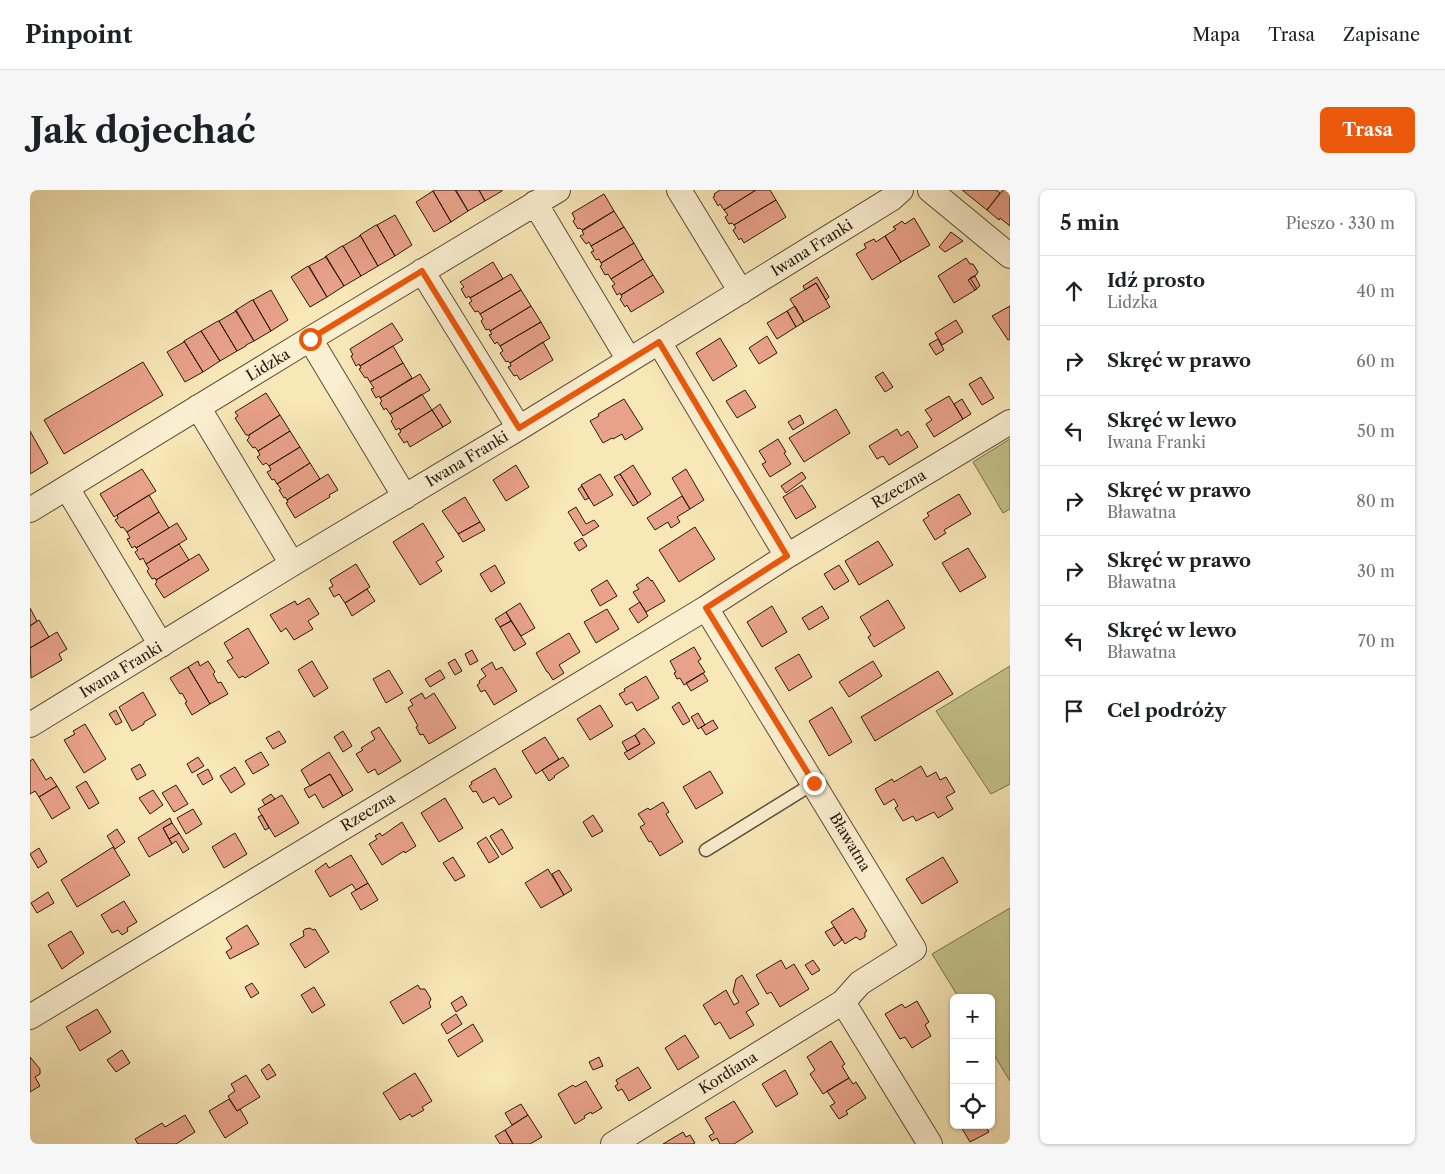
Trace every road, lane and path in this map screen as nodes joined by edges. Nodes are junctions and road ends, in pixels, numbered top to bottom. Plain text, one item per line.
1 (558, 190) edge
2 (679, 190) edge
3 (901, 190) edge
4 (930, 190) edge
5 (535, 204) junction
6 (1010, 256) edge
7 (422, 271) junction
8 (741, 292) junction
9 (310, 339) junction
10 (659, 342) junction
11 (629, 360) junction
12 (198, 407) junction
13 (1010, 422) edge
14 (519, 428) junction
15 (67, 488) junction
16 (405, 497) junction
17 (30, 510) edge
18 (787, 556) junction
19 (292, 564) junction
20 (706, 608) junction
21 (161, 645) junction
22 (30, 724) edge
23 (814, 783) junction
24 (706, 850) dead end
25 (843, 1002) junction
26 (30, 1017) edge
27 (613, 1144) edge
28 (930, 1144) edge

1 - 5 street, Lidzka
2 - 8 street
3 - 8 street, Iwana Franki
4 - 6 street
5 - 7 street, Lidzka
5 - 11 street
7 - 9 street, Lidzka
7 - 14 street
8 - 10 street, Iwana Franki
9 - 12 street, Lidzka
9 - 16 street
10 - 11 street, Iwana Franki
10 - 18 street
11 - 14 street, Iwana Franki
12 - 15 street, Lidzka
12 - 19 street
13 - 18 street, Rzeczna
14 - 16 street, Iwana Franki
15 - 17 street, Lidzka
15 - 21 street
16 - 19 street, Iwana Franki
18 - 20 street
19 - 21 street, Iwana Franki
20 - 23 street, Bławatna
20 - 26 street, Rzeczna
21 - 22 street, Iwana Franki
23 - 24 lane
23 - 25 street, Bławatna
25 - 27 street, Kordiana
25 - 28 street

